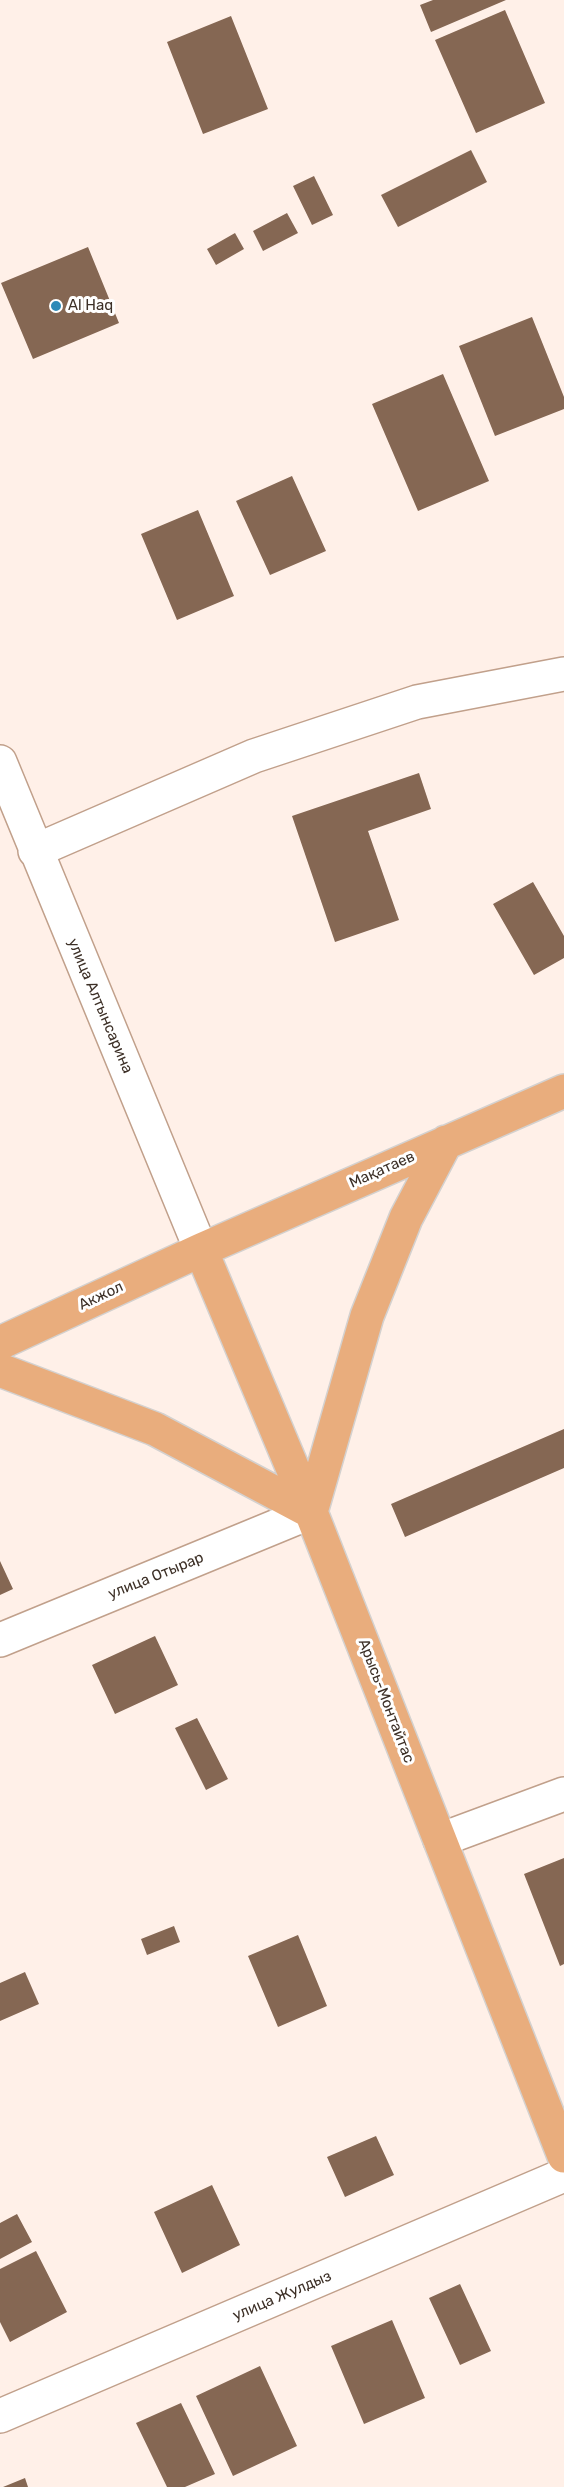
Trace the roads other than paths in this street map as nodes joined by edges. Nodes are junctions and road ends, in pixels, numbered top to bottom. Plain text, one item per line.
1 (564, 674) edge
2 (0, 762) edge
3 (35, 850) junction
4 (560, 1096) edge
5 (446, 1142) junction
6 (201, 1250) junction
7 (0, 1343) edge
8 (0, 1370) edge
9 (311, 1512) junction
10 (0, 1640) edge
11 (564, 1794) edge
12 (440, 1840) junction
13 (564, 2156) edge
14 (564, 2175) edge
15 (0, 2416) edge

1 - 3 street
2 - 3 street, улица Алтынсарина
3 - 6 street, улица Алтынсарина
4 - 5 main road, Мақатаев
5 - 6 main road, Мақатаев
5 - 9 main road
6 - 7 main road, Акжол
6 - 9 main road, Арысь-Монтайтас
8 - 9 main road
9 - 10 street, улица Отырар
9 - 12 main road, Арысь-Монтайтас
11 - 12 street
12 - 13 main road, Арысь-Монтайтас
14 - 15 street, улица Жулдыз

